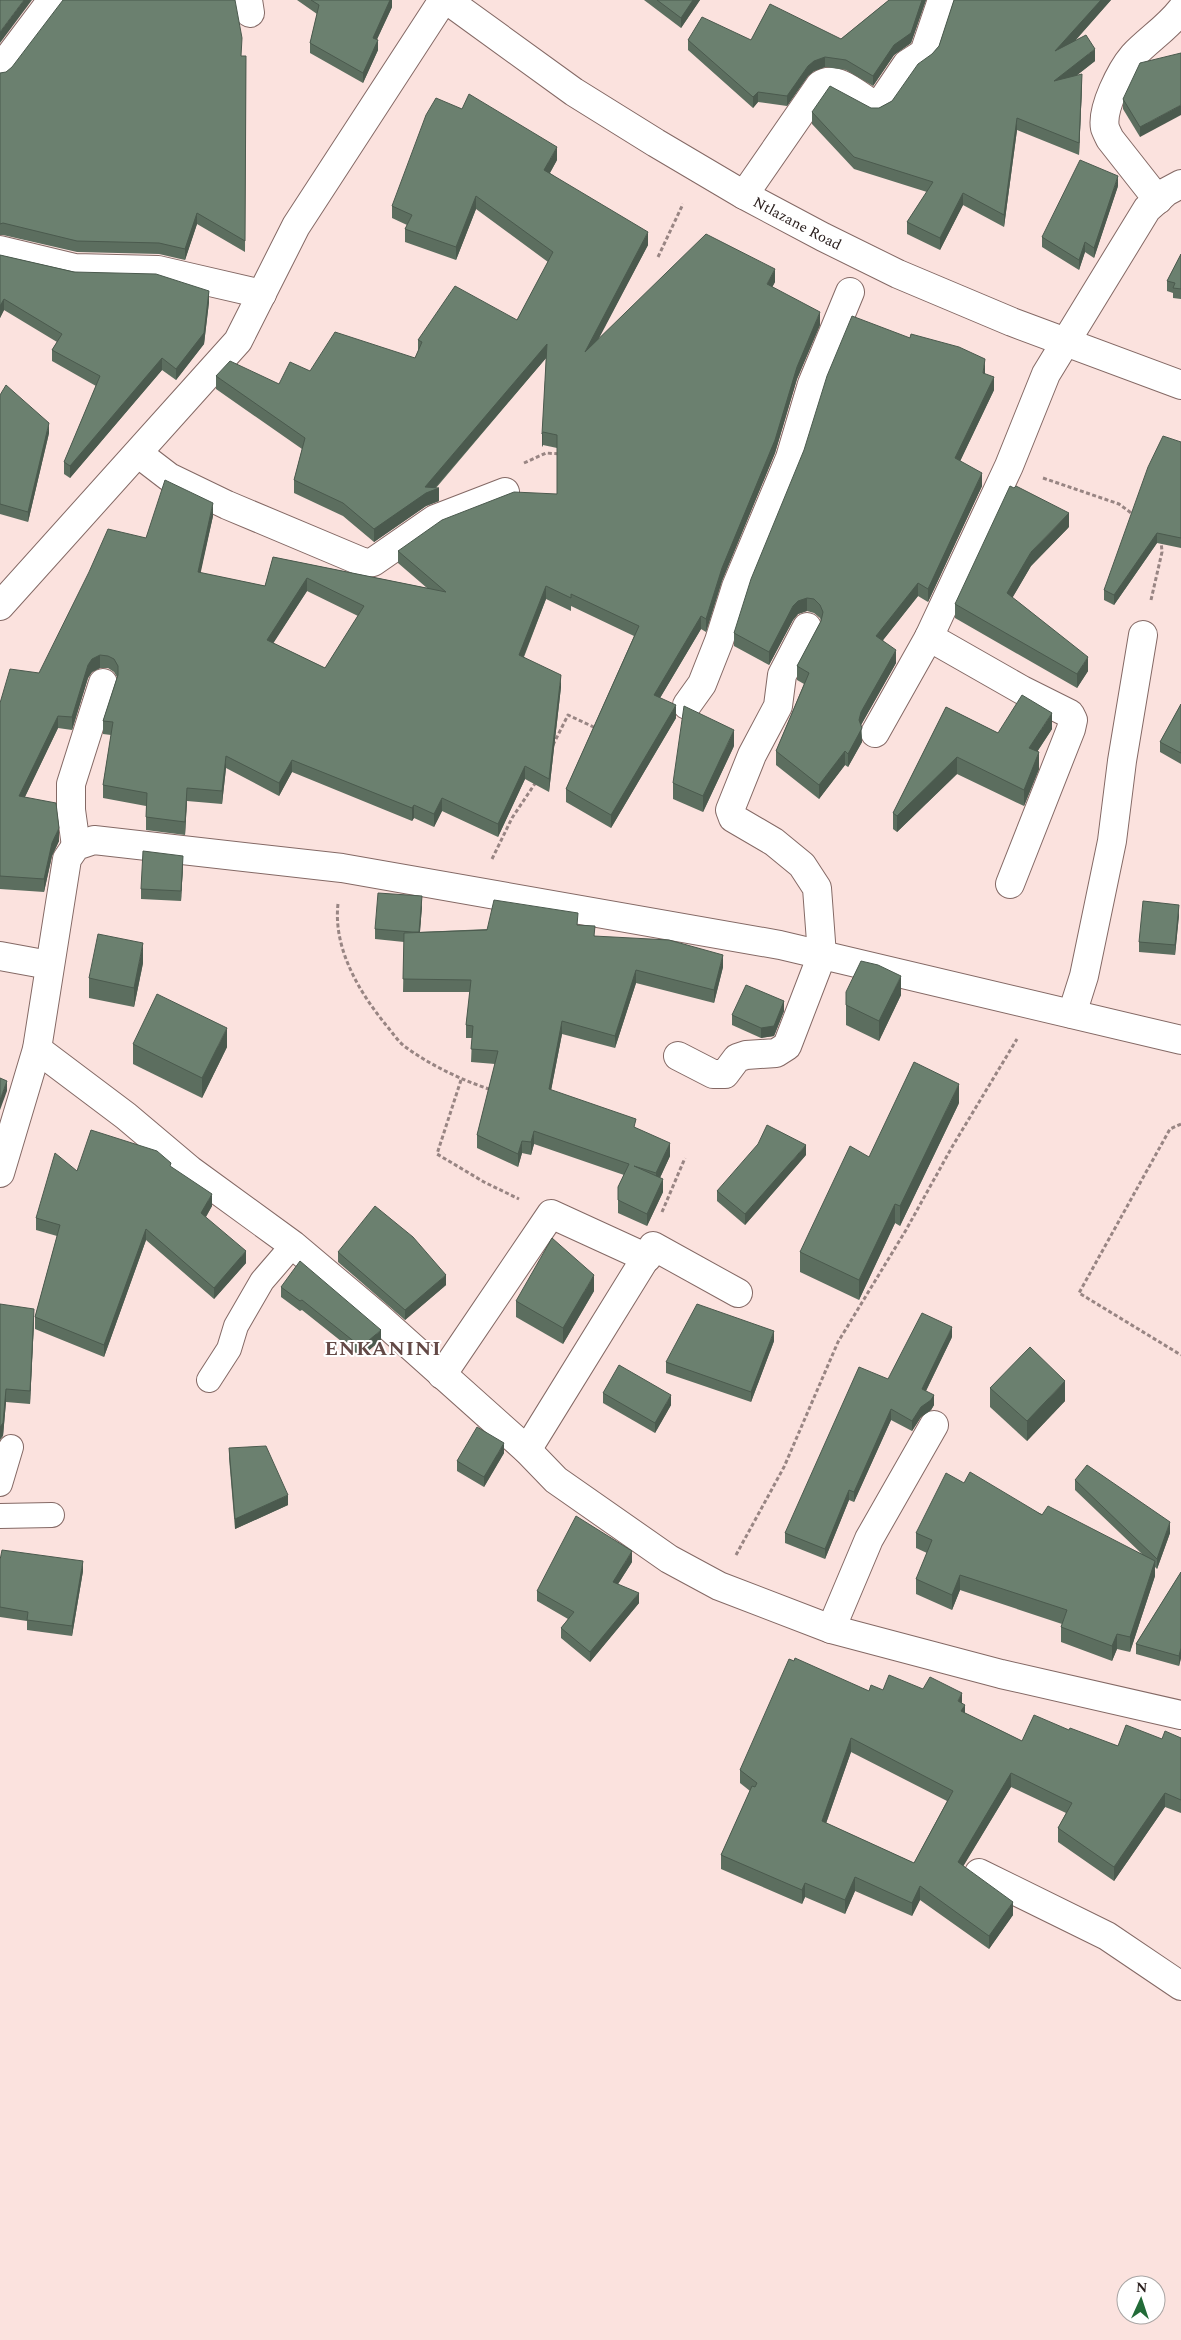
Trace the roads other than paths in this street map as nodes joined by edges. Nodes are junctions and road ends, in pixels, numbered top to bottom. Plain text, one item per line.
1 (52, 0) edge
2 (443, 0) edge
3 (447, 0) edge
4 (942, 0) edge
5 (1181, 10) edge
6 (0, 68) edge
7 (1181, 184) edge
8 (744, 194) junction
9 (1158, 200) junction
10 (0, 250) edge
11 (850, 292) dead end
12 (262, 294) junction
13 (1066, 342) junction
14 (1181, 385) edge
15 (139, 454) junction
16 (505, 492) road end
17 (0, 606) edge
18 (807, 628) dead end
19 (1143, 635) road end
20 (929, 637) junction
21 (103, 683) dead end
22 (687, 705) edge
23 (875, 733) dead end
24 (76, 846) junction
25 (1010, 884) dead end
26 (822, 955) junction
27 (0, 956) edge
28 (49, 965) junction
29 (1072, 1014) junction
30 (1180, 1034) edge
31 (37, 1049) junction
32 (678, 1056) dead end
33 (0, 1174) edge
34 (293, 1245) junction
35 (650, 1252) junction
36 (738, 1293) dead end
37 (442, 1375) junction
38 (209, 1380) dead end
39 (934, 1425) dead end
40 (11, 1447) dead end
41 (527, 1450) junction
42 (0, 1484) edge
43 (52, 1515) dead end
44 (0, 1516) edge
45 (831, 1629) junction
46 (1181, 1715) edge
47 (979, 1872) dead end
48 (1181, 1986) edge

1 - 6 street
2 - 12 street
3 - 8 street, Ntlazane Road
4 - 8 street
5 - 9 street
7 - 9 street
8 - 13 street, Ntlazane Road
9 - 13 street
10 - 12 street
11 - 22 street
12 - 15 street
13 - 14 street, Ntlazane Road
13 - 20 street
15 - 16 street
15 - 17 street
18 - 26 street
19 - 29 street
20 - 23 street
20 - 25 street
21 - 24 street
24 - 26 street
24 - 28 street
26 - 29 street
26 - 32 street
27 - 28 street
28 - 31 street
29 - 30 street
31 - 33 street
31 - 34 street
34 - 37 street
34 - 38 lane
35 - 36 street
35 - 37 street
35 - 41 street
37 - 41 street
39 - 45 street
40 - 42 lane
41 - 45 street
43 - 44 lane
45 - 46 street
47 - 48 street

